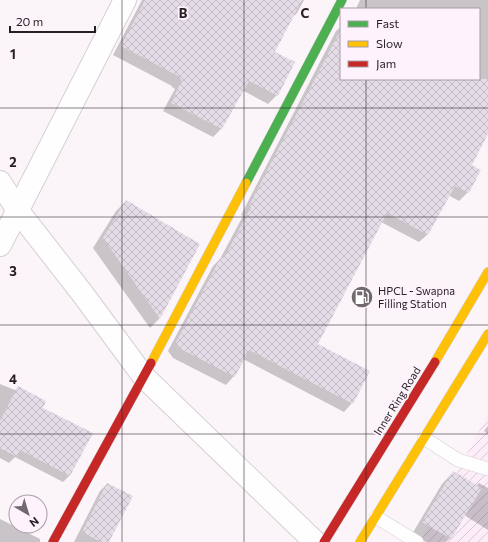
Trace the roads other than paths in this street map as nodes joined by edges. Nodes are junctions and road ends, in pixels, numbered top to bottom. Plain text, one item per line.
1 (125, 0) edge
2 (342, 0) edge
3 (0, 182) edge
4 (18, 211) junction
5 (0, 245) edge
6 (488, 272) edge
7 (488, 334) edge
8 (144, 377) junction
9 (424, 438) junction
10 (488, 469) edge
11 (376, 517) junction
12 (53, 542) edge
13 (315, 542) edge
14 (324, 542) edge
15 (360, 542) edge
16 (417, 542) edge

1 - 4 street
2 - 8 street
3 - 4 street
4 - 5 street
4 - 8 street
6 - 14 street, Inner Ring Road
7 - 9 street
8 - 12 street
8 - 13 street
9 - 10 lane
9 - 11 street
11 - 15 street
11 - 16 lane

